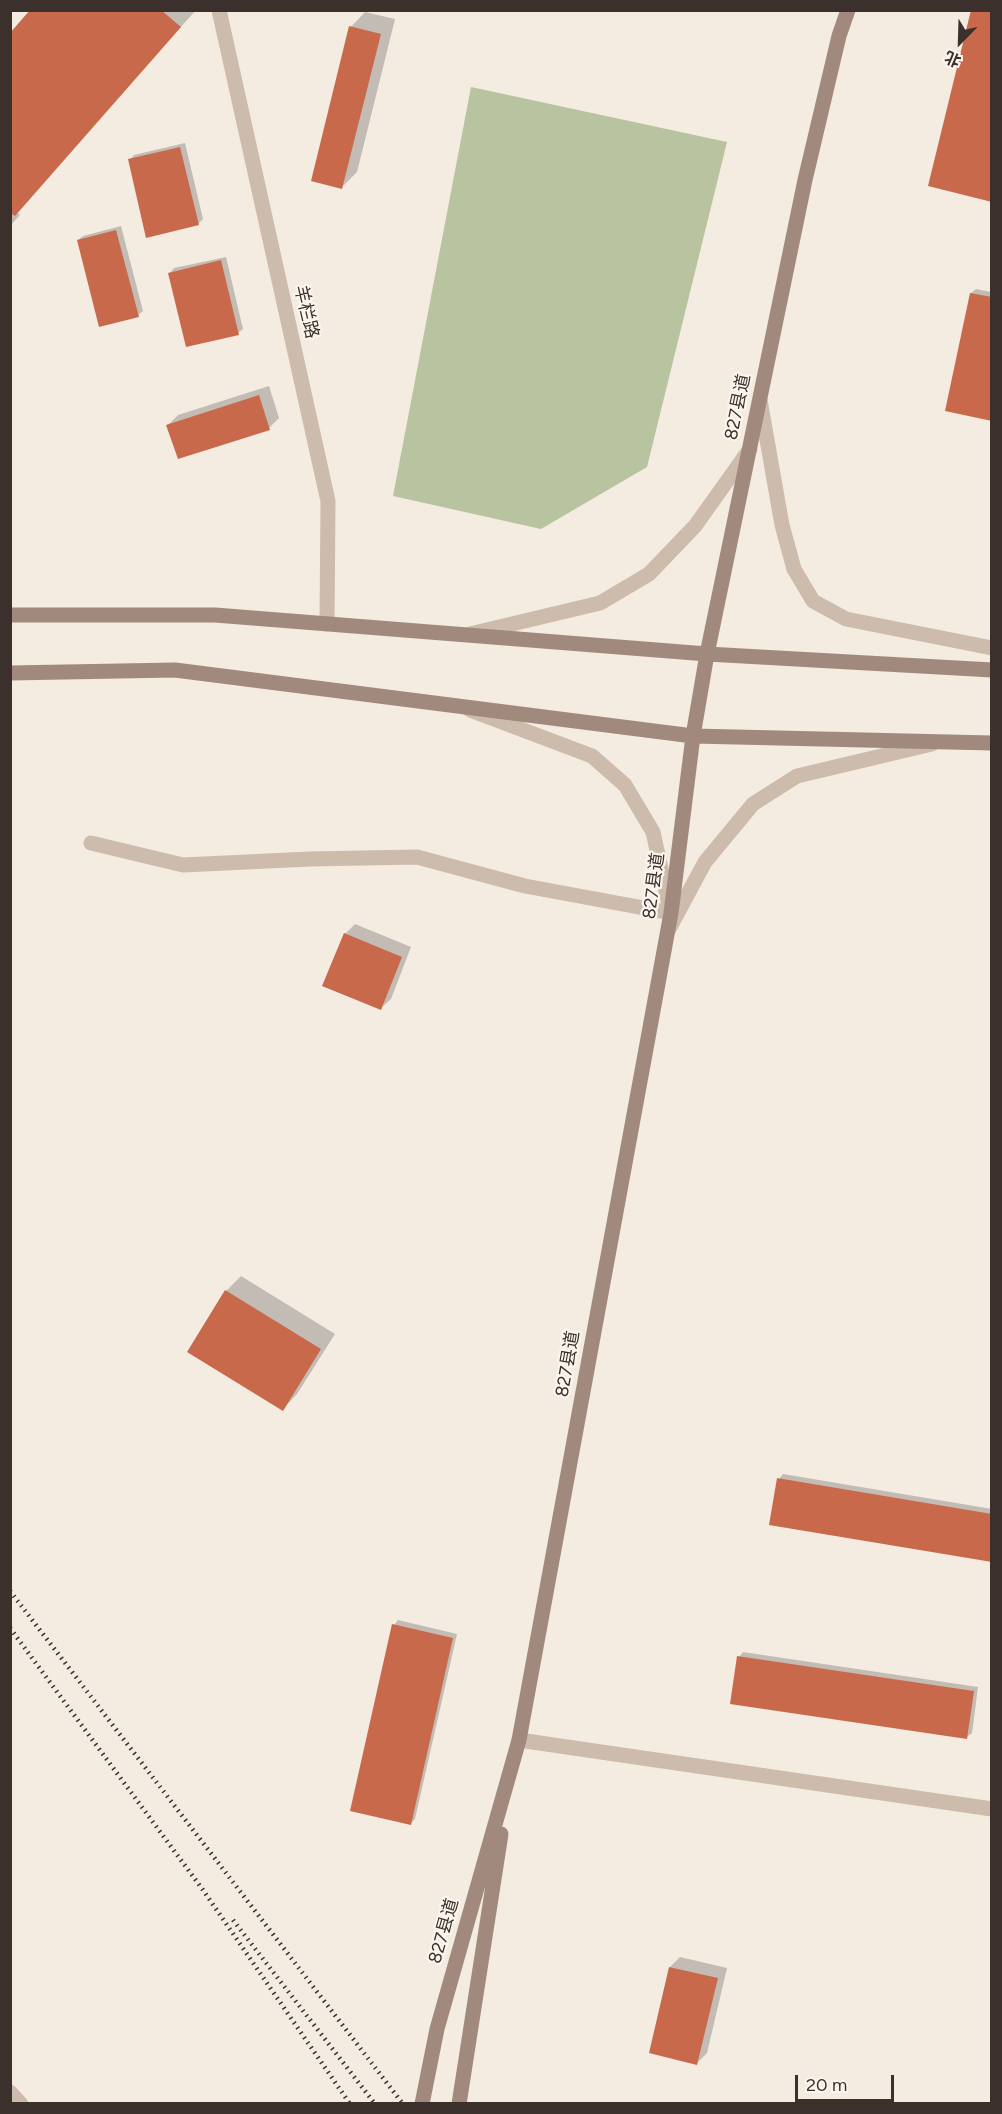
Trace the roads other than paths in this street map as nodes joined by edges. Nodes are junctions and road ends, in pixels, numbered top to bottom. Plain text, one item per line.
1 (219, 10) edge
2 (848, 10) edge
3 (760, 400) junction
4 (750, 449) junction
5 (10, 615) edge
6 (327, 624) junction
7 (468, 635) junction
8 (992, 648) edge
9 (707, 654) junction
10 (992, 670) edge
11 (10, 673) edge
12 (459, 706) junction
13 (693, 736) junction
14 (940, 742) junction
15 (992, 743) edge
16 (91, 843) dead end
17 (671, 913) junction
18 (667, 935) junction
19 (519, 1740) junction
20 (510, 1771) junction
21 (992, 1809) edge
22 (10, 2092) edge
23 (21, 2103) edge
24 (422, 2103) edge
25 (459, 2103) edge

1 - 6 street, 羊栏路
2 - 3 main road, 827县道
3 - 4 main road, 827县道
3 - 8 street
4 - 7 street
4 - 9 main road, 827县道
5 - 6 main road
6 - 7 main road
7 - 9 main road
9 - 10 main road
9 - 13 main road, 827县道
11 - 12 main road
12 - 13 main road
12 - 17 street
13 - 14 main road
13 - 17 main road, 827县道
14 - 15 main road
14 - 18 street
16 - 17 street
17 - 18 main road, 827县道
18 - 19 main road, 827县道
19 - 20 main road, 827县道
19 - 21 street
20 - 24 main road, 827县道
20 - 25 main road, 827县道
22 - 23 street

